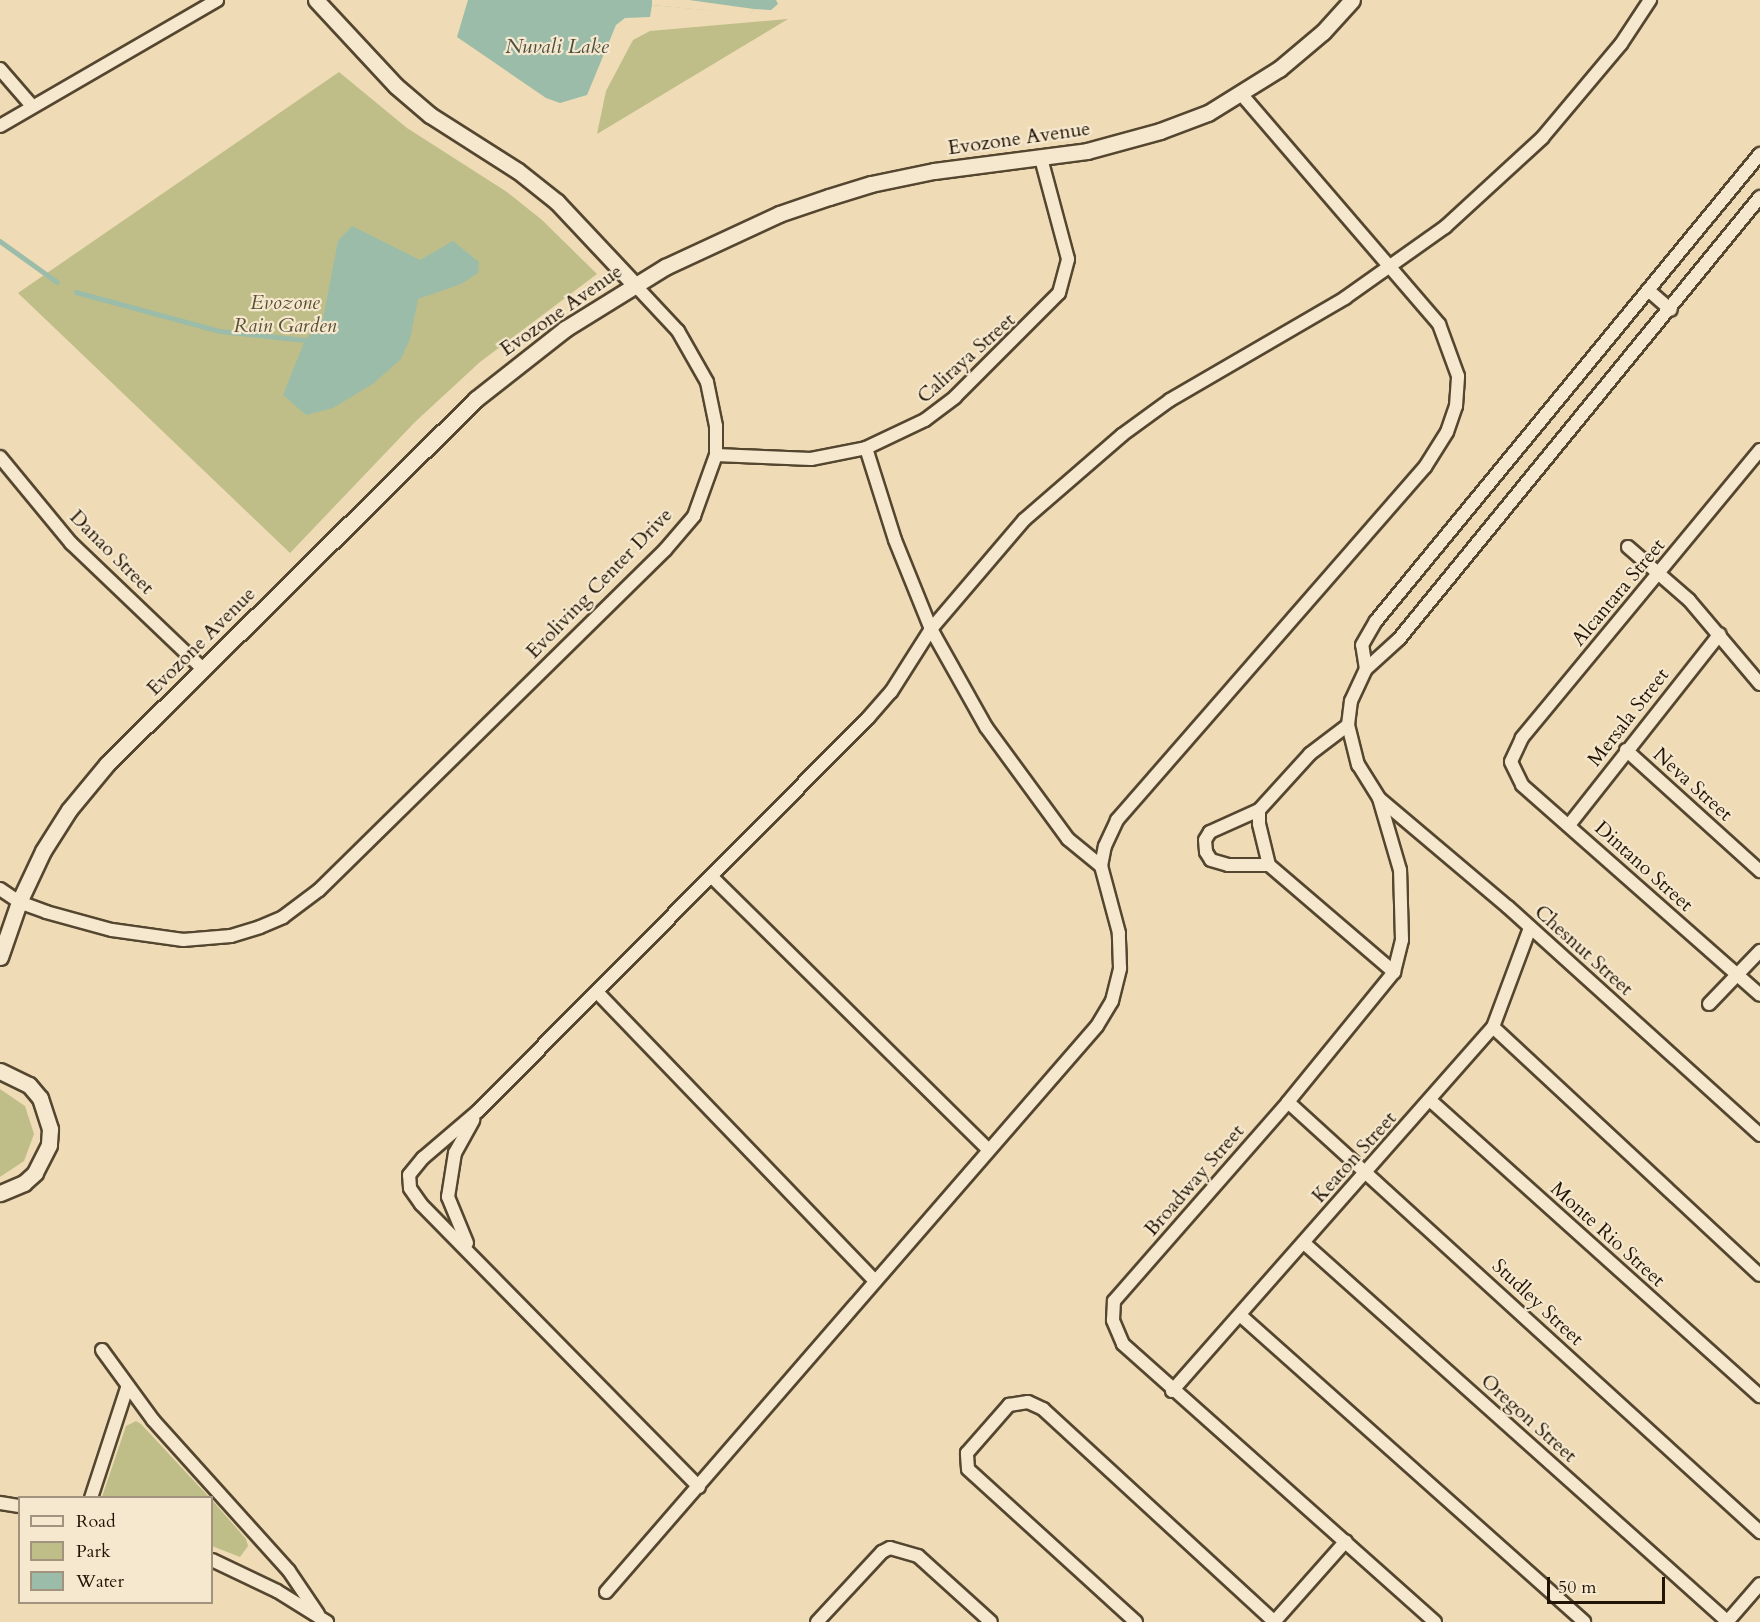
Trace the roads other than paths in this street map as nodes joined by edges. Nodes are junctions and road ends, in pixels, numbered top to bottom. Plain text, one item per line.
1 (218, 0) edge
2 (316, 0) edge
3 (1352, 0) edge
4 (1650, 0) edge
5 (0, 69) edge
6 (1242, 94) junction
7 (32, 106) junction
8 (0, 126) edge
9 (1760, 154) edge
10 (1041, 158) junction
11 (1760, 197) edge
12 (1390, 267) junction
13 (634, 284) junction
14 (1648, 290) junction
15 (1671, 310) junction
16 (866, 448) junction
17 (1760, 450) edge
18 (716, 455) junction
19 (0, 457) edge
20 (1628, 548) dead end
21 (1658, 573) junction
22 (931, 629) junction
23 (1720, 634) junction
24 (202, 668) junction
25 (1366, 669) junction
26 (1760, 684) edge
27 (1348, 725) junction
28 (1626, 750) junction
29 (1511, 762) joint
30 (1379, 798) junction
31 (1259, 810) junction
32 (1569, 825) junction
33 (1269, 865) junction
34 (1101, 866) junction
35 (1760, 871) edge
36 (712, 877) junction
37 (0, 889) edge
38 (19, 902) junction
39 (1530, 928) junction
40 (1760, 951) edge
41 (0, 957) edge
42 (1394, 972) junction
43 (1737, 975) junction
44 (597, 992) junction
45 (1760, 995) edge
46 (1709, 1004) dead end
47 (1493, 1027) junction
48 (0, 1071) edge
49 (1431, 1101) junction
50 (1288, 1102) junction
51 (478, 1112) junction
52 (1760, 1136) edge
53 (988, 1149) junction
54 (1367, 1172) junction
55 (0, 1193) edge
56 (1304, 1243) junction
57 (478, 1261) junction
58 (1760, 1275) edge
59 (874, 1280) junction
60 (1240, 1315) junction
61 (102, 1350) dead end
62 (127, 1388) junction
63 (1172, 1391) junction
64 (1760, 1396) edge
65 (699, 1487) junction
66 (92, 1496) edge
67 (0, 1503) edge
68 (18, 1506) edge
69 (1760, 1532) edge
70 (1346, 1541) junction
71 (213, 1561) edge
72 (1760, 1584) edge
73 (606, 1592) dead end
74 (322, 1618) edge
75 (818, 1622) edge
76 (991, 1622) edge
77 (1136, 1622) edge
78 (1274, 1622) edge
79 (1435, 1622) edge
80 (1584, 1622) edge
81 (1728, 1622) edge

1 - 7 street
2 - 13 street, Evoliving Center Drive
3 - 6 street, Evozone Avenue
4 - 12 street
5 - 7 street
6 - 10 street, Evozone Avenue
6 - 12 street
7 - 8 street
9 - 14 street
10 - 13 street, Evozone Avenue
10 - 16 street, Caliraya Street
11 - 15 street
12 - 22 street
12 - 34 street
13 - 18 street, Evoliving Center Drive
13 - 24 street, Evozone Avenue
14 - 15 street
14 - 25 street
15 - 25 street
16 - 18 street, Caliraya Street
16 - 22 street
17 - 21 street, Alcantara Street
18 - 38 street, Evoliving Center Drive
19 - 24 street, Danao Street
20 - 21 street
21 - 23 street
21 - 29 street, Alcantara Street
22 - 34 street
22 - 36 street
23 - 26 street
23 - 28 street, Mersala Street
24 - 38 street, Evozone Avenue
25 - 27 street, Broadway Street
27 - 30 street, Broadway Street
27 - 31 street
28 - 32 street, Mersala Street
28 - 35 street, Neva Street
29 - 32 street, Dintano Street
30 - 39 street, Chesnut Street
30 - 42 street, Broadway Street
31 - 33 street
31 - 33 street
32 - 43 street, Dintano Street
33 - 42 street
34 - 53 street
36 - 44 street
36 - 53 street
37 - 38 street, Evoliving Center Drive
38 - 41 street, Evozone Avenue
39 - 47 street, Keaton Street
39 - 52 street, Chesnut Street
40 - 43 street
42 - 50 street, Broadway Street
43 - 45 street, Dintano Street
43 - 46 street
44 - 51 street
44 - 59 street
47 - 49 street, Keaton Street
47 - 58 street
48 - 55 street
49 - 54 street, Keaton Street
49 - 64 street, Monte Rio Street
50 - 54 street, Studley Street
50 - 63 street, Broadway Street
51 - 57 street
51 - 57 street
53 - 59 street
54 - 56 street, Keaton Street
54 - 69 street, Studley Street
56 - 60 street, Keaton Street
56 - 81 street, Oregon Street
57 - 65 street
59 - 65 street
60 - 63 street, Keaton Street
60 - 80 street
61 - 62 street
62 - 66 street
62 - 74 street
63 - 70 street, Broadway Street
65 - 73 street
67 - 68 street
70 - 78 street
70 - 79 street, Broadway Street
71 - 74 street
72 - 81 street
75 - 76 street
77 - 78 street

